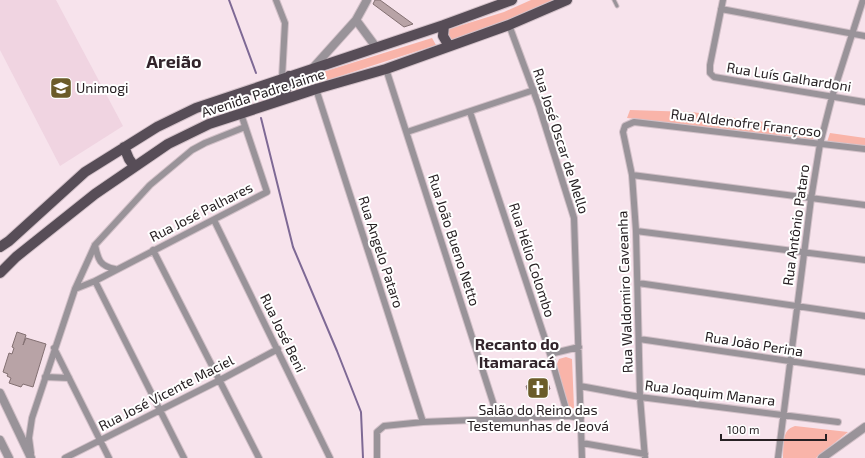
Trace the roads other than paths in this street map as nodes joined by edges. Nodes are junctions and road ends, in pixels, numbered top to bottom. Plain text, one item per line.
1 (276, 0) edge
2 (368, 0) edge
3 (512, 0) edge
4 (567, 0) edge
5 (614, 0) edge
6 (723, 0) edge
7 (863, 0) edge
8 (617, 6) dead end
9 (721, 9) junction
10 (356, 20) junction
11 (444, 25) junction
12 (509, 25) junction
13 (852, 34) junction
14 (865, 36) edge
15 (449, 46) junction
16 (376, 47) junction
17 (386, 69) junction
18 (311, 70) junction
19 (286, 77) junction
20 (316, 89) junction
21 (534, 90) junction
22 (832, 97) junction
23 (279, 101) junction
24 (865, 102) edge
25 (470, 112) junction
26 (241, 114) junction
27 (625, 126) joint
28 (245, 127) junction
29 (407, 132) junction
30 (820, 144) junction
31 (124, 147) junction
32 (865, 149) edge
33 (134, 166) junction
34 (632, 175) junction
35 (811, 199) junction
36 (865, 205) edge
37 (214, 220) junction
38 (636, 231) junction
39 (95, 245) junction
40 (0, 247) edge
41 (153, 250) junction
42 (805, 252) junction
43 (865, 260) edge
44 (115, 269) junction
45 (0, 273) edge
46 (95, 281) junction
47 (638, 283) junction
48 (75, 289) junction
49 (796, 307) junction
50 (865, 316) edge
51 (639, 339) junction
52 (579, 347) junction
53 (54, 348) junction
54 (278, 349) junction
55 (550, 354) junction
56 (789, 362) junction
57 (865, 372) edge
58 (45, 377) junction
59 (69, 378) junction
60 (220, 380) junction
61 (580, 386) junction
62 (0, 393) edge
63 (640, 397) junction
64 (160, 409) junction
65 (783, 414) junction
66 (568, 416) junction
67 (498, 418) junction
68 (581, 418) junction
69 (423, 422) junction
70 (838, 422) dead end
71 (864, 430) edge
72 (0, 440) edge
73 (100, 441) junction
74 (582, 443) junction
75 (645, 456) edge
76 (9, 458) edge
77 (31, 458) edge
78 (65, 458) edge
79 (109, 458) edge
80 (184, 458) edge
81 (259, 458) edge
82 (330, 458) edge
83 (377, 458) edge
84 (582, 458) edge
85 (778, 458) edge
86 (823, 458) edge

1 - 19 street
2 - 10 street
3 - 11 main road, Avenida Padre Jaime
4 - 12 main road, Avenida Padre Jaime
5 - 8 lane
6 - 9 street
7 - 13 street, Rua Antônio Pataro
9 - 13 street
9 - 22 street, Rua Luís Galhardoni
10 - 16 street
10 - 18 street
11 - 15 main road
11 - 16 main road, Avenida Padre Jaime
12 - 15 main road, Avenida Padre Jaime
12 - 21 street, Rua José Oscar de Mello
13 - 14 street
13 - 22 street, Rua Antônio Pataro
15 - 17 main road, Avenida Padre Jaime
16 - 18 main road, Avenida Padre Jaime
17 - 20 main road, Avenida Padre Jaime
17 - 29 street, Rua João Bueno Netto
18 - 19 main road, Avenida Padre Jaime
19 - 23 main road
19 - 31 main road, Avenida Padre Jaime
20 - 23 main road, Avenida Padre Jaime
20 - 69 street, Rua Angelo Pataro
21 - 25 street
21 - 52 street, Rua José Oscar de Mello
22 - 24 street, Rua Luís Galhardoni
22 - 30 street, Rua Antônio Pataro
23 - 26 main road, Avenida Padre Jaime
25 - 29 street
25 - 55 street, Rua Hélio Colombo
26 - 28 street, Rua José Palhares
26 - 33 main road, Avenida Padre Jaime
27 - 30 street, Rua Aldenofre Françoso
27 - 34 street, Rua Waldomiro Caveanha
28 - 37 street, Rua José Palhares
28 - 39 street
29 - 67 street, Rua João Bueno Netto
30 - 32 street, Rua Aldenofre Françoso
30 - 35 street, Rua Antônio Pataro
31 - 33 main road
31 - 40 main road, Avenida Padre Jaime
33 - 45 main road, Avenida Padre Jaime
34 - 35 street
34 - 38 street, Rua Waldomiro Caveanha
35 - 36 street
35 - 42 street, Rua Antônio Pataro
37 - 41 street, Rua José Palhares
37 - 54 street, Rua José Beni
38 - 42 street
38 - 47 street, Rua Waldomiro Caveanha
39 - 44 street
39 - 48 street
41 - 44 street, Rua José Palhares
41 - 60 street
42 - 43 street
42 - 49 street, Rua Antônio Pataro
44 - 46 street, Rua José Palhares
46 - 48 street, Rua José Palhares
46 - 64 street
47 - 49 street
47 - 51 street, Rua Waldomiro Caveanha
48 - 53 street
49 - 50 street
49 - 56 street, Rua Antônio Pataro
51 - 56 street, Rua João Perina
51 - 63 street, Rua Waldomiro Caveanha
52 - 55 street
52 - 61 street, Rua José Oscar de Mello
53 - 58 street
53 - 59 street
54 - 60 street, Rua José Vicente Maciel
54 - 82 street, Rua José Beni
55 - 66 street, Rua Hélio Colombo
56 - 57 street, Rua João Perina
56 - 65 street, Rua Antônio Pataro
58 - 59 street
58 - 77 street
59 - 73 street
60 - 64 street, Rua José Vicente Maciel
60 - 81 street
61 - 63 street, Rua Joaquim Manara
61 - 68 street, Rua José Oscar de Mello
62 - 77 street
63 - 65 street, Rua Joaquim Manara
63 - 75 street, Rua Waldomiro Caveanha
64 - 73 street, Rua José Vicente Maciel
64 - 80 street
65 - 70 street, Rua Joaquim Manara
65 - 85 street, Rua Antônio Pataro
66 - 67 street
66 - 68 street
67 - 69 street
68 - 74 street, Rua José Oscar de Mello
69 - 83 street
71 - 86 street
72 - 76 street
73 - 78 street, Rua José Vicente Maciel
73 - 79 street
74 - 75 street
74 - 84 street, Rua José Oscar de Mello

